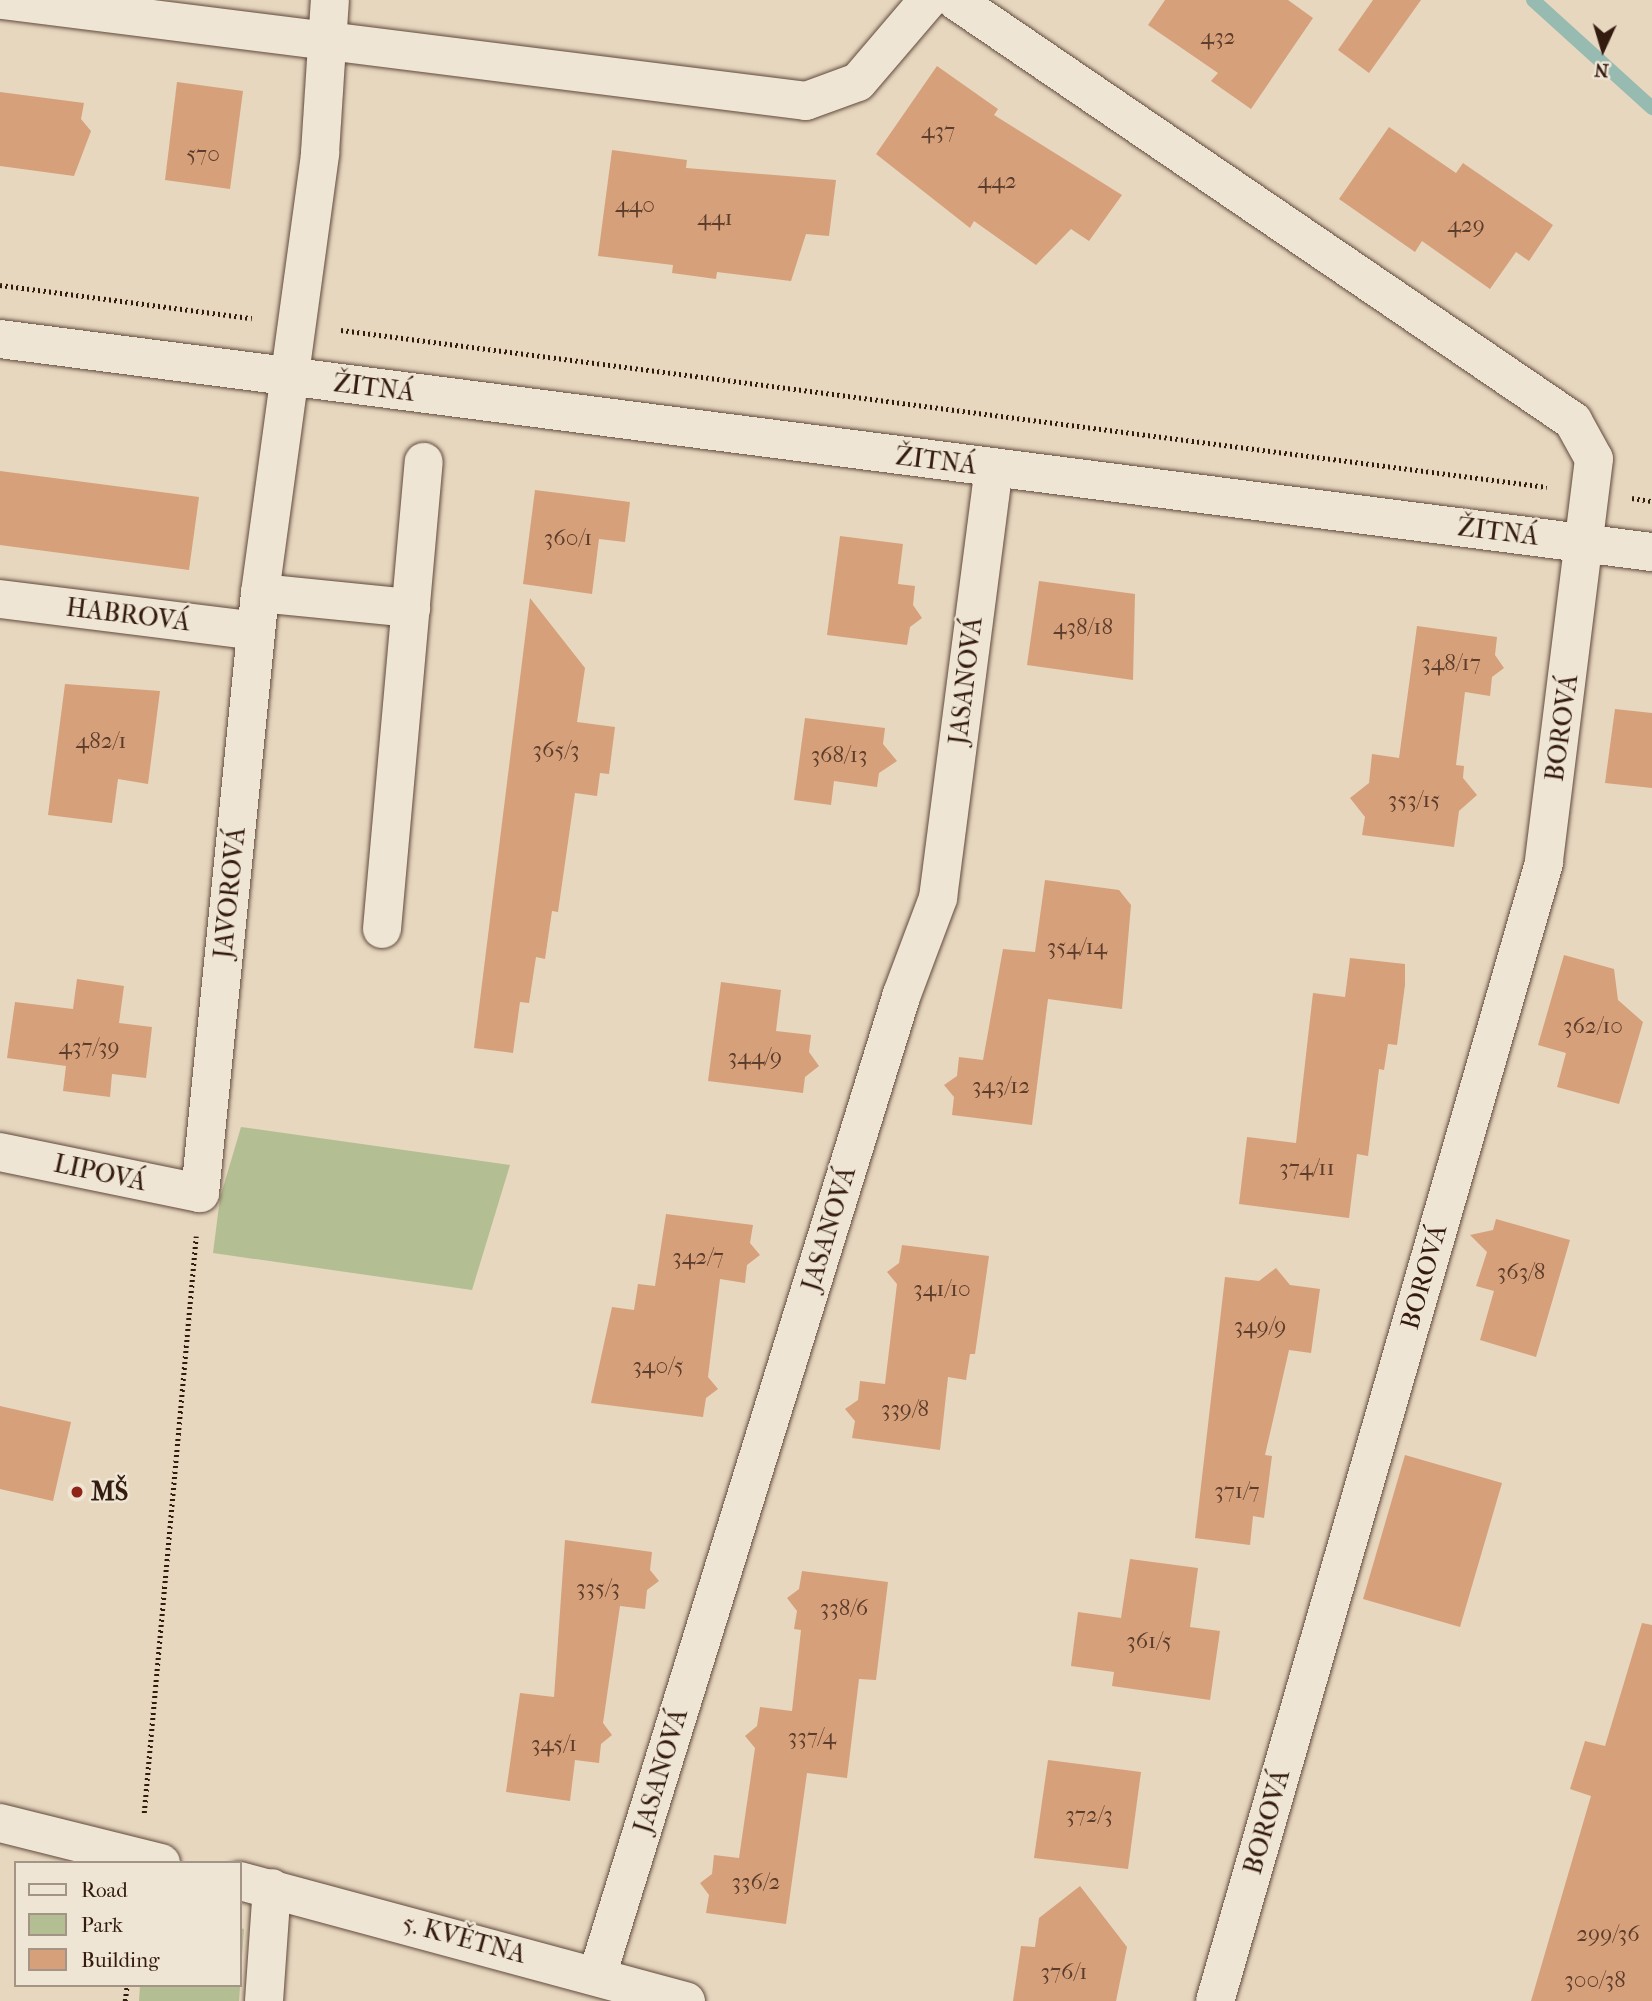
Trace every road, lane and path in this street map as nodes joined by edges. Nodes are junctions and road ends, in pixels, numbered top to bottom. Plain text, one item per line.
1 (2, 0) edge
2 (330, 0) edge
3 (928, 0) edge
4 (955, 0) edge
5 (328, 39) junction
6 (0, 285) edge
7 (296, 324) junction
8 (0, 339) edge
9 (285, 376) junction
10 (424, 462) dead end
11 (994, 469) junction
12 (1592, 493) junction
13 (1652, 501) edge
14 (1587, 543) junction
15 (1652, 552) edge
16 (260, 593) junction
17 (0, 599) edge
18 (411, 608) junction
19 (256, 631) junction
20 (382, 929) dead end
21 (0, 1152) edge
22 (200, 1193) junction
23 (0, 1823) edge
24 (150, 1860) edge
25 (256, 1885) edge
26 (597, 1976) junction
27 (264, 2001) edge
28 (687, 2001) edge
29 (1215, 2001) edge

1 - 5 street
2 - 5 street
3 - 5 street
4 - 12 street
5 - 7 street
6 - 7 path
7 - 9 street
7 - 12 path
8 - 9 street, ŽITNÁ
9 - 11 street, ŽITNÁ
9 - 16 street, JAVOROVÁ
10 - 18 street
11 - 14 street, ŽITNÁ
11 - 26 street, JASANOVÁ
12 - 13 path
12 - 14 street
14 - 15 street, ŽITNÁ
14 - 29 street, BOROVÁ
16 - 18 street
16 - 19 street, JAVOROVÁ
17 - 19 street, HABROVÁ
18 - 20 street
19 - 22 street, JAVOROVÁ
21 - 22 street, LIPOVÁ
22 - 24 path
23 - 24 street
25 - 26 street, 5. KVĚTNA
25 - 27 street
26 - 28 street, 5. KVĚTNA

